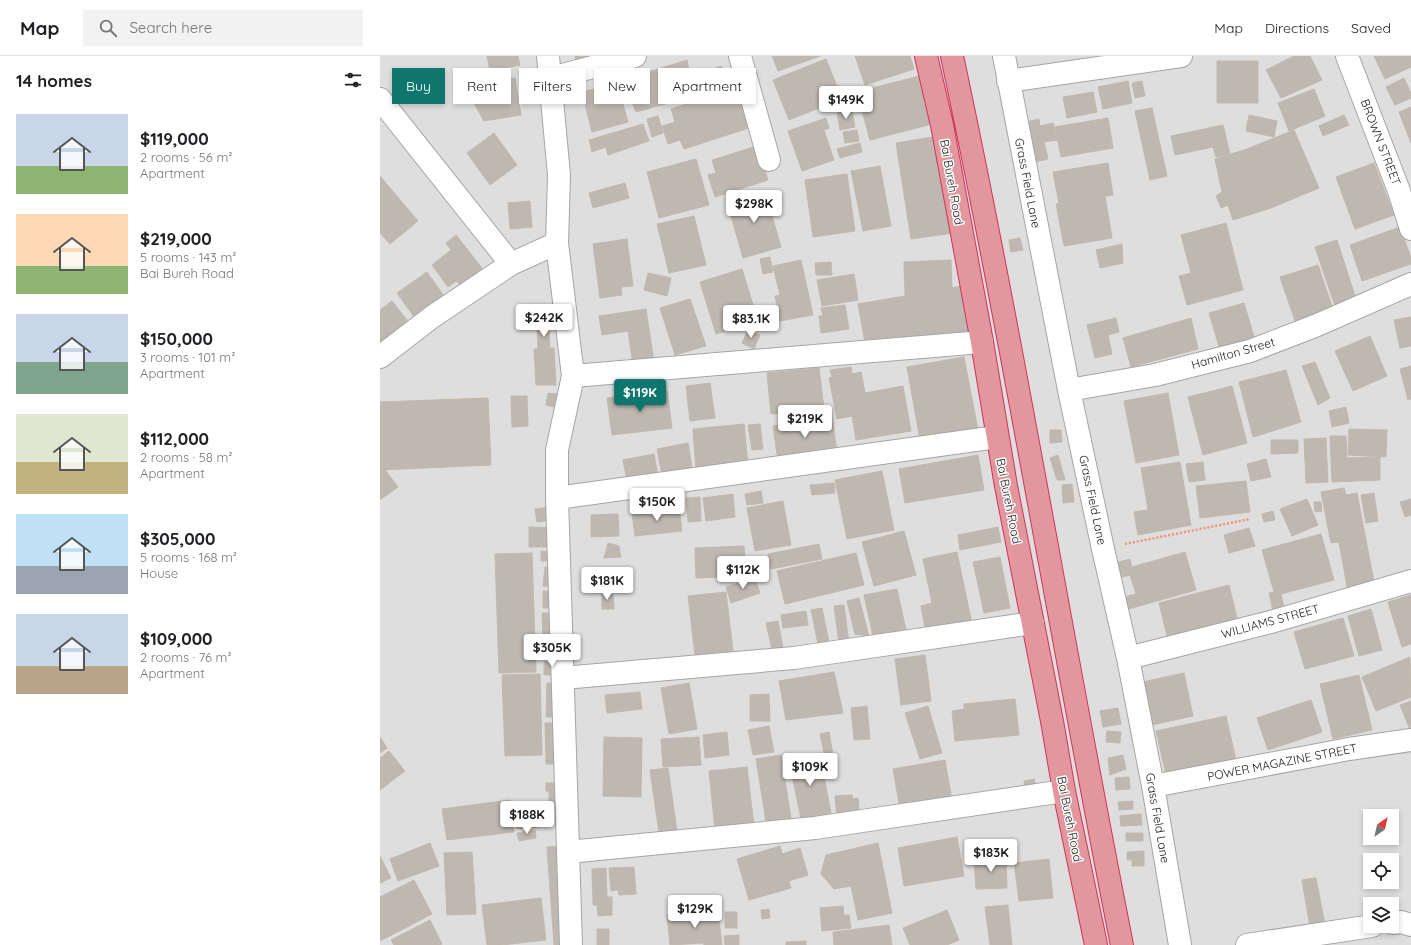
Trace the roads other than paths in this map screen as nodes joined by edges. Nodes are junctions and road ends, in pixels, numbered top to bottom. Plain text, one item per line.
1 (548, 56) edge
2 (635, 56) edge
3 (740, 56) edge
4 (926, 56) edge
5 (952, 56) edge
6 (1004, 56) edge
7 (1181, 56) edge
8 (1348, 56) edge
9 (550, 68) edge
10 (586, 69) edge
11 (1008, 81) junction
12 (380, 99) edge
13 (553, 104) edge
14 (769, 160) dead end
15 (1411, 229) edge
16 (557, 243) junction
17 (511, 264) junction
18 (1411, 284) edge
19 (982, 342) junction
20 (380, 357) edge
21 (573, 376) junction
22 (1069, 390) junction
23 (997, 437) junction
24 (557, 498) junction
25 (1411, 581) edge
26 (1033, 623) junction
27 (1128, 658) junction
28 (563, 678) junction
29 (1411, 740) edge
30 (1154, 786) junction
31 (1064, 791) junction
32 (568, 852) junction
33 (1399, 922) edge
34 (1411, 925) edge
35 (1363, 927) edge
36 (571, 945) edge
37 (1096, 945) edge
38 (1122, 945) edge
39 (1180, 945) edge
40 (1247, 945) edge

1 - 9 street
2 - 10 street
3 - 14 street
4 - 19 highway, Bai Bureh Road
5 - 38 highway, Bai Bureh Road
6 - 11 street, Grass Field Lane
7 - 11 street
8 - 15 street, BROWN STREET
11 - 22 street, Grass Field Lane
12 - 17 street
13 - 16 street
16 - 17 street
16 - 21 street
17 - 20 street
18 - 22 street, Hamilton Street
19 - 21 street
19 - 23 highway, Bai Bureh Road
21 - 24 street
22 - 27 street, Grass Field Lane
23 - 24 street
23 - 26 highway, Bai Bureh Road
24 - 28 street
25 - 27 street, WILLIAMS STREET
26 - 28 street
26 - 31 highway, Bai Bureh Road
27 - 30 street, Grass Field Lane
28 - 32 street
29 - 30 street, POWER MAGAZINE STREET
30 - 39 street, Grass Field Lane
31 - 32 street
31 - 37 highway, Bai Bureh Road
32 - 36 street
33 - 34 street
35 - 40 street

